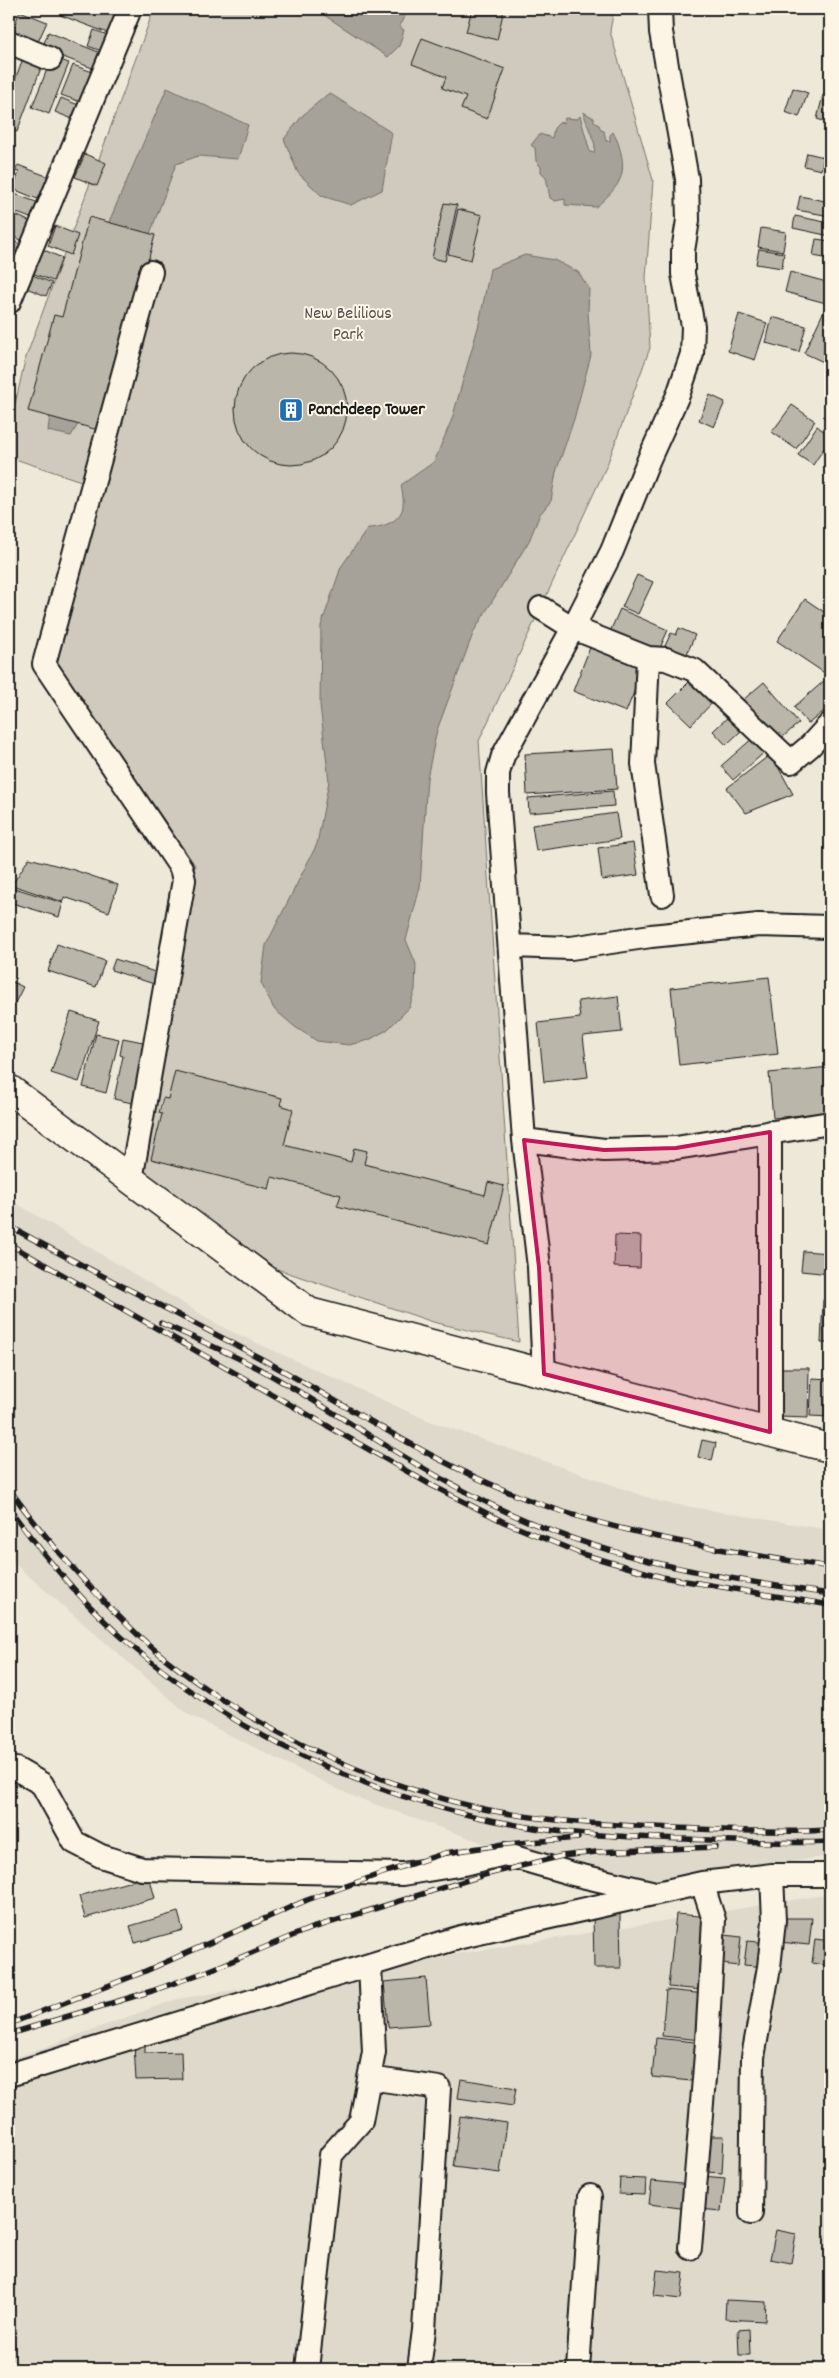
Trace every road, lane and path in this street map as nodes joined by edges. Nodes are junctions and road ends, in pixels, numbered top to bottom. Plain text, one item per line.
1 (130, 9) edge
2 (660, 9) edge
3 (9, 42) edge
4 (50, 59) dead end
5 (151, 272) dead end
6 (10, 292) edge
7 (541, 608) dead end
8 (573, 628) junction
9 (648, 658) junction
10 (830, 724) edge
11 (662, 895) dead end
12 (830, 927) edge
13 (510, 946) junction
14 (9, 1089) edge
15 (830, 1123) edge
16 (770, 1132) junction
17 (524, 1140) junction
18 (131, 1180) junction
19 (544, 1374) junction
20 (770, 1432) junction
21 (830, 1448) edge
22 (9, 1768) edge
23 (772, 1875) junction
24 (830, 1875) edge
25 (702, 1884) junction
26 (657, 1893) junction
27 (370, 1965) junction
28 (9, 2075) edge
29 (369, 2078) junction
30 (590, 2196) dead end
31 (751, 2213) dead end
32 (690, 2248) dead end
33 (307, 2369) edge
34 (419, 2369) edge
35 (578, 2369) edge

1 - 6 street
2 - 8 street
3 - 4 street
5 - 18 street
7 - 8 street
8 - 9 street
8 - 13 street
9 - 10 street
9 - 11 street
12 - 13 street
13 - 17 street
14 - 18 main road
15 - 16 street
16 - 17 street
16 - 20 street
17 - 19 street
18 - 19 main road
19 - 20 main road
20 - 21 main road
22 - 26 street
23 - 24 street
23 - 25 street
23 - 31 street
25 - 26 street
25 - 32 street
26 - 27 street
27 - 28 street
27 - 29 street
29 - 33 street
29 - 34 street
30 - 35 street

